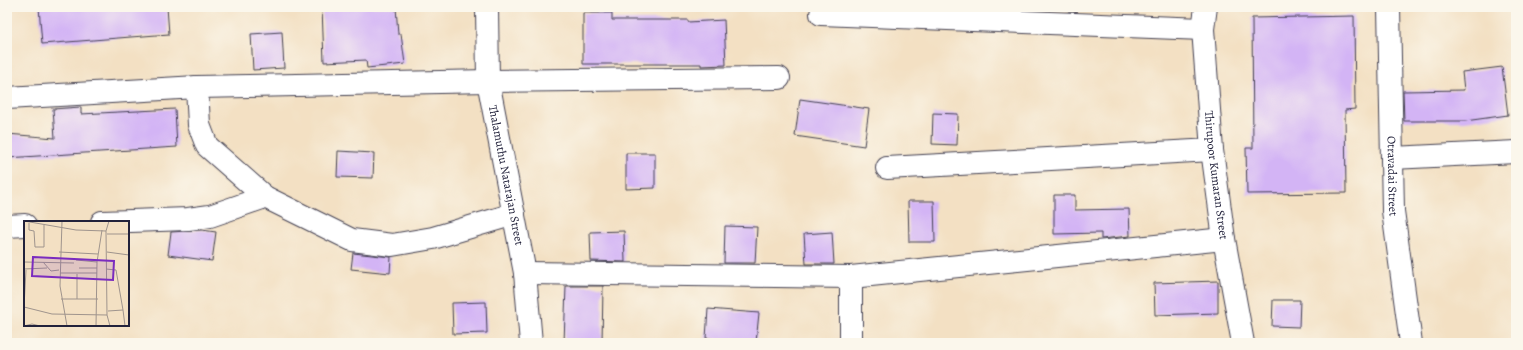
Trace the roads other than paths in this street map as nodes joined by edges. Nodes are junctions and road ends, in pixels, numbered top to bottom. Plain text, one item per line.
1 (487, 7) edge
2 (1206, 7) edge
3 (1389, 7) edge
4 (822, 14) dead end
5 (1203, 29) junction
6 (779, 78) dead end
7 (488, 80) junction
8 (197, 86) junction
9 (7, 98) edge
10 (1212, 150) junction
11 (1516, 152) edge
12 (1392, 158) junction
13 (887, 168) dead end
14 (265, 197) junction
15 (514, 214) junction
16 (129, 221) edge
17 (24, 225) edge
18 (7, 226) edge
19 (1224, 239) junction
20 (525, 273) junction
21 (851, 277) junction
22 (531, 343) edge
23 (852, 343) edge
24 (1243, 343) edge
25 (1411, 343) edge

1 - 7 street, Thalamuthu Natarajan Street
2 - 5 street, Thirupoor Kumaran Street
3 - 12 street, Otravadai Street
4 - 5 street
5 - 10 street, Thirupoor Kumaran Street
6 - 7 street
7 - 8 street
7 - 15 street, Thalamuthu Natarajan Street
8 - 9 street
8 - 14 street
10 - 13 street
10 - 19 street, Thirupoor Kumaran Street
11 - 12 street
12 - 25 street, Otravadai Street
14 - 15 street
14 - 16 street
15 - 20 street, Thalamuthu Natarajan Street
17 - 18 street
19 - 21 street
19 - 24 street, Thirupoor Kumaran Street
20 - 21 street
20 - 22 street, Thalamuthu Natarajan Street
21 - 23 street

